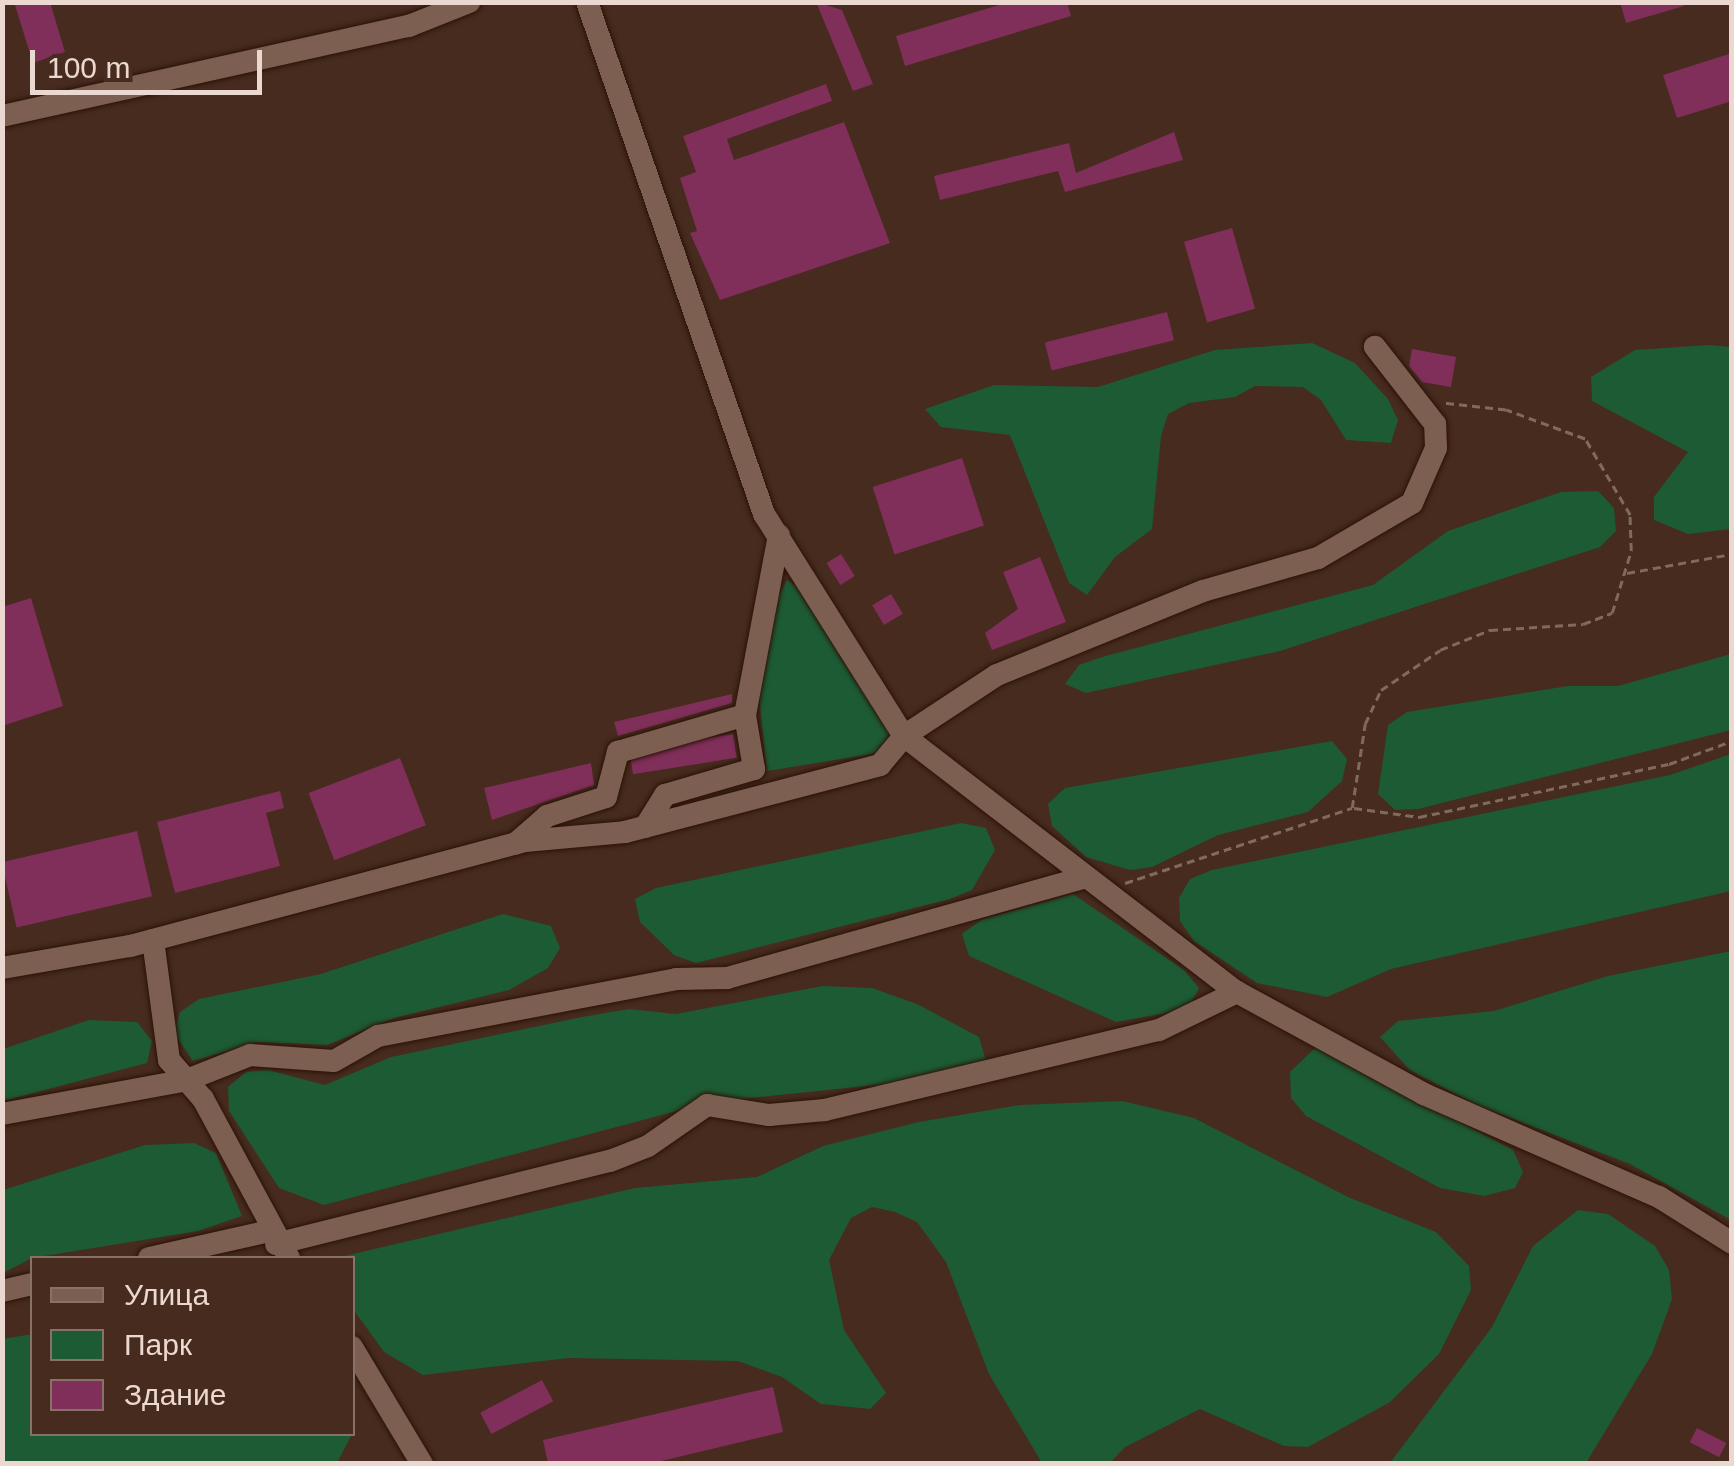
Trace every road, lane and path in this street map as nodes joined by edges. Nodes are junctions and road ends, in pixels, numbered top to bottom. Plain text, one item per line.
1 (469, 2) edge
2 (587, 2) edge
3 (2, 116) edge
4 (1375, 348) dead end
5 (1419, 405) junction
6 (780, 535) junction
7 (1732, 554) edge
8 (1627, 573) junction
9 (744, 715) junction
10 (904, 736) junction
11 (1732, 741) edge
12 (1352, 808) junction
13 (646, 827) junction
14 (515, 844) junction
15 (1091, 885) junction
16 (153, 940) junction
17 (2, 968) edge
18 (1236, 992) junction
19 (187, 1080) junction
20 (2, 1114) edge
21 (1732, 1243) edge
22 (278, 1245) edge
23 (169, 1256) edge
24 (30, 1284) edge
25 (2, 1291) edge
26 (355, 1352) edge
27 (422, 1464) edge

1 - 3 street
2 - 6 street
4 - 5 street
5 - 8 path
5 - 10 street
6 - 9 street
6 - 10 street
7 - 8 path
8 - 12 path
9 - 13 street
9 - 14 street
10 - 13 street
10 - 15 street
11 - 12 path
12 - 15 path
13 - 14 street
14 - 16 street
15 - 18 street
15 - 19 street
16 - 17 street
16 - 19 street
18 - 21 street
18 - 22 street
19 - 20 street
19 - 22 street
22 - 23 street
24 - 25 street
26 - 27 street

